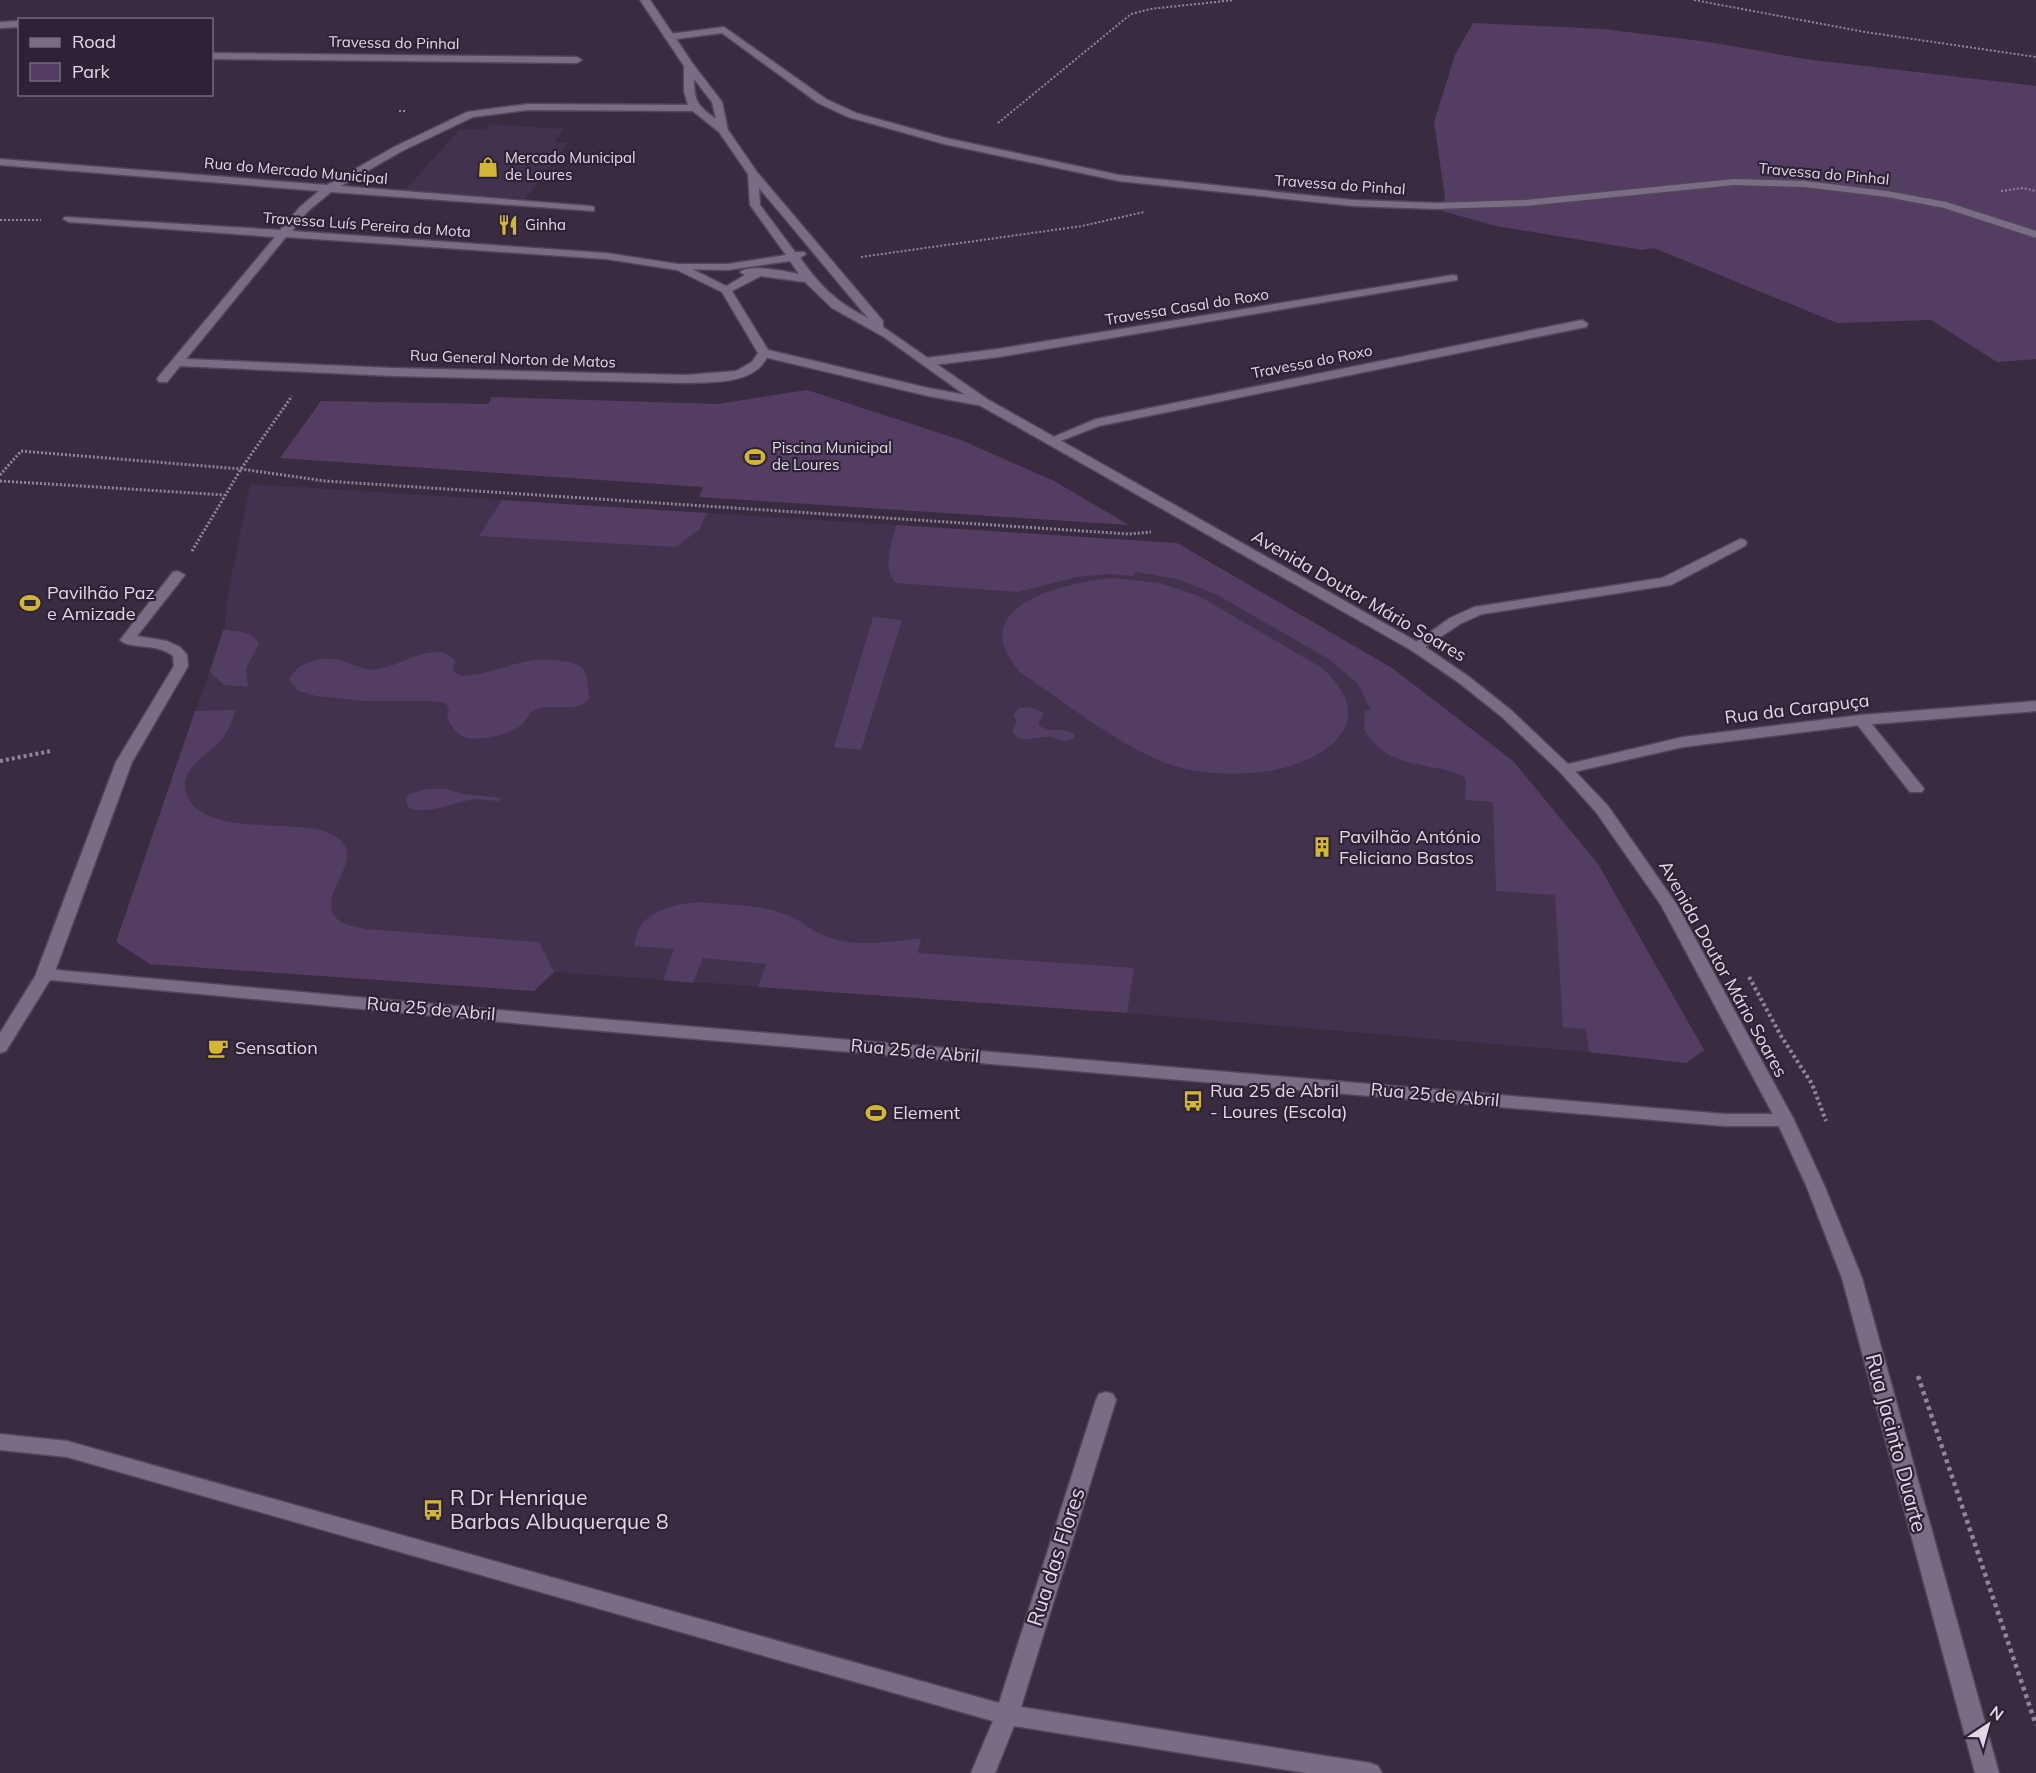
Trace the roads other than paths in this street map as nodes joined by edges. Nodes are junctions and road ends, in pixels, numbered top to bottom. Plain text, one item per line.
1 (645, 0) edge
2 (18, 24) edge
3 (0, 25) edge
4 (669, 37) junction
5 (213, 56) edge
6 (577, 60) dead end
7 (689, 66) junction
8 (694, 108) junction
9 (720, 116) junction
10 (723, 130) junction
11 (0, 162) edge
12 (753, 174) junction
13 (328, 189) junction
14 (590, 209) dead end
15 (69, 219) road end
16 (284, 234) junction
17 (2036, 235) edge
18 (814, 247) junction
19 (793, 257) junction
20 (680, 267) junction
21 (758, 273) junction
22 (1453, 278) dead end
23 (809, 279) junction
24 (726, 290) junction
25 (1582, 324) dead end
26 (888, 334) junction
27 (764, 353) junction
28 (178, 362) junction
29 (926, 362) junction
30 (163, 379) dead end
31 (983, 402) junction
32 (1050, 441) junction
33 (1740, 543) dead end
34 (178, 575) road end
35 (1416, 647) junction
36 (2036, 706) edge
37 (1862, 720) junction
38 (1564, 769) junction
39 (1916, 789) dead end
40 (45, 974) junction
41 (1, 1043) edge
42 (1785, 1120) junction
43 (1106, 1400) dead end
44 (0, 1442) edge
45 (1007, 1715) junction
46 (983, 1773) edge
47 (1370, 1773) edge
48 (1987, 1773) edge

1 - 4 street, Avenida Doutor Mário Soares
2 - 3 street
4 - 7 street, Avenida Doutor Mário Soares
4 - 17 street, Travessa do Pinhal
5 - 6 street, Travessa do Pinhal
7 - 8 street
7 - 9 street, Avenida Doutor Mário Soares
8 - 9 street
8 - 10 street, Avenida Doutor Mário Soares
8 - 13 street
9 - 10 street, Avenida Doutor Mário Soares
10 - 12 street, Avenida Doutor Mário Soares
11 - 13 street, Rua do Mercado Municipal
12 - 18 street, Avenida Doutor Mário Soares
12 - 19 street, Avenida Doutor Mário Soares
13 - 14 street, Rua do Mercado Municipal
13 - 16 street
15 - 16 street, Travessa Luís Pereira da Mota
16 - 20 street, Travessa Luís Pereira da Mota
16 - 28 street
18 - 19 street
18 - 26 street, Avenida Doutor Mário Soares
19 - 20 street
19 - 23 street, Avenida Doutor Mário Soares
20 - 21 street
20 - 24 street, Travessa Luís Pereira da Mota
21 - 23 street
21 - 24 street
22 - 29 street, Travessa Casal do Roxo
23 - 26 street, Avenida Doutor Mário Soares
24 - 27 street
25 - 32 street, Travessa do Roxo
26 - 29 street, Avenida Doutor Mário Soares
27 - 28 street, Rua General Norton de Matos
27 - 31 street
28 - 30 street
29 - 31 street, Avenida Doutor Mário Soares
31 - 32 street, Avenida Doutor Mário Soares
32 - 35 street, Avenida Doutor Mário Soares
33 - 35 street
34 - 40 street
35 - 38 street, Avenida Doutor Mário Soares
36 - 37 street, Rua da Carapuça
37 - 38 street, Rua da Carapuça
37 - 39 street
38 - 42 street, Avenida Doutor Mário Soares
40 - 41 street
40 - 42 street, Rua 25 de Abril
42 - 48 street, Rua Jacinto Duarte
43 - 45 street, Rua das Flores
44 - 45 street
45 - 46 street, Rua das Flores
45 - 47 street

